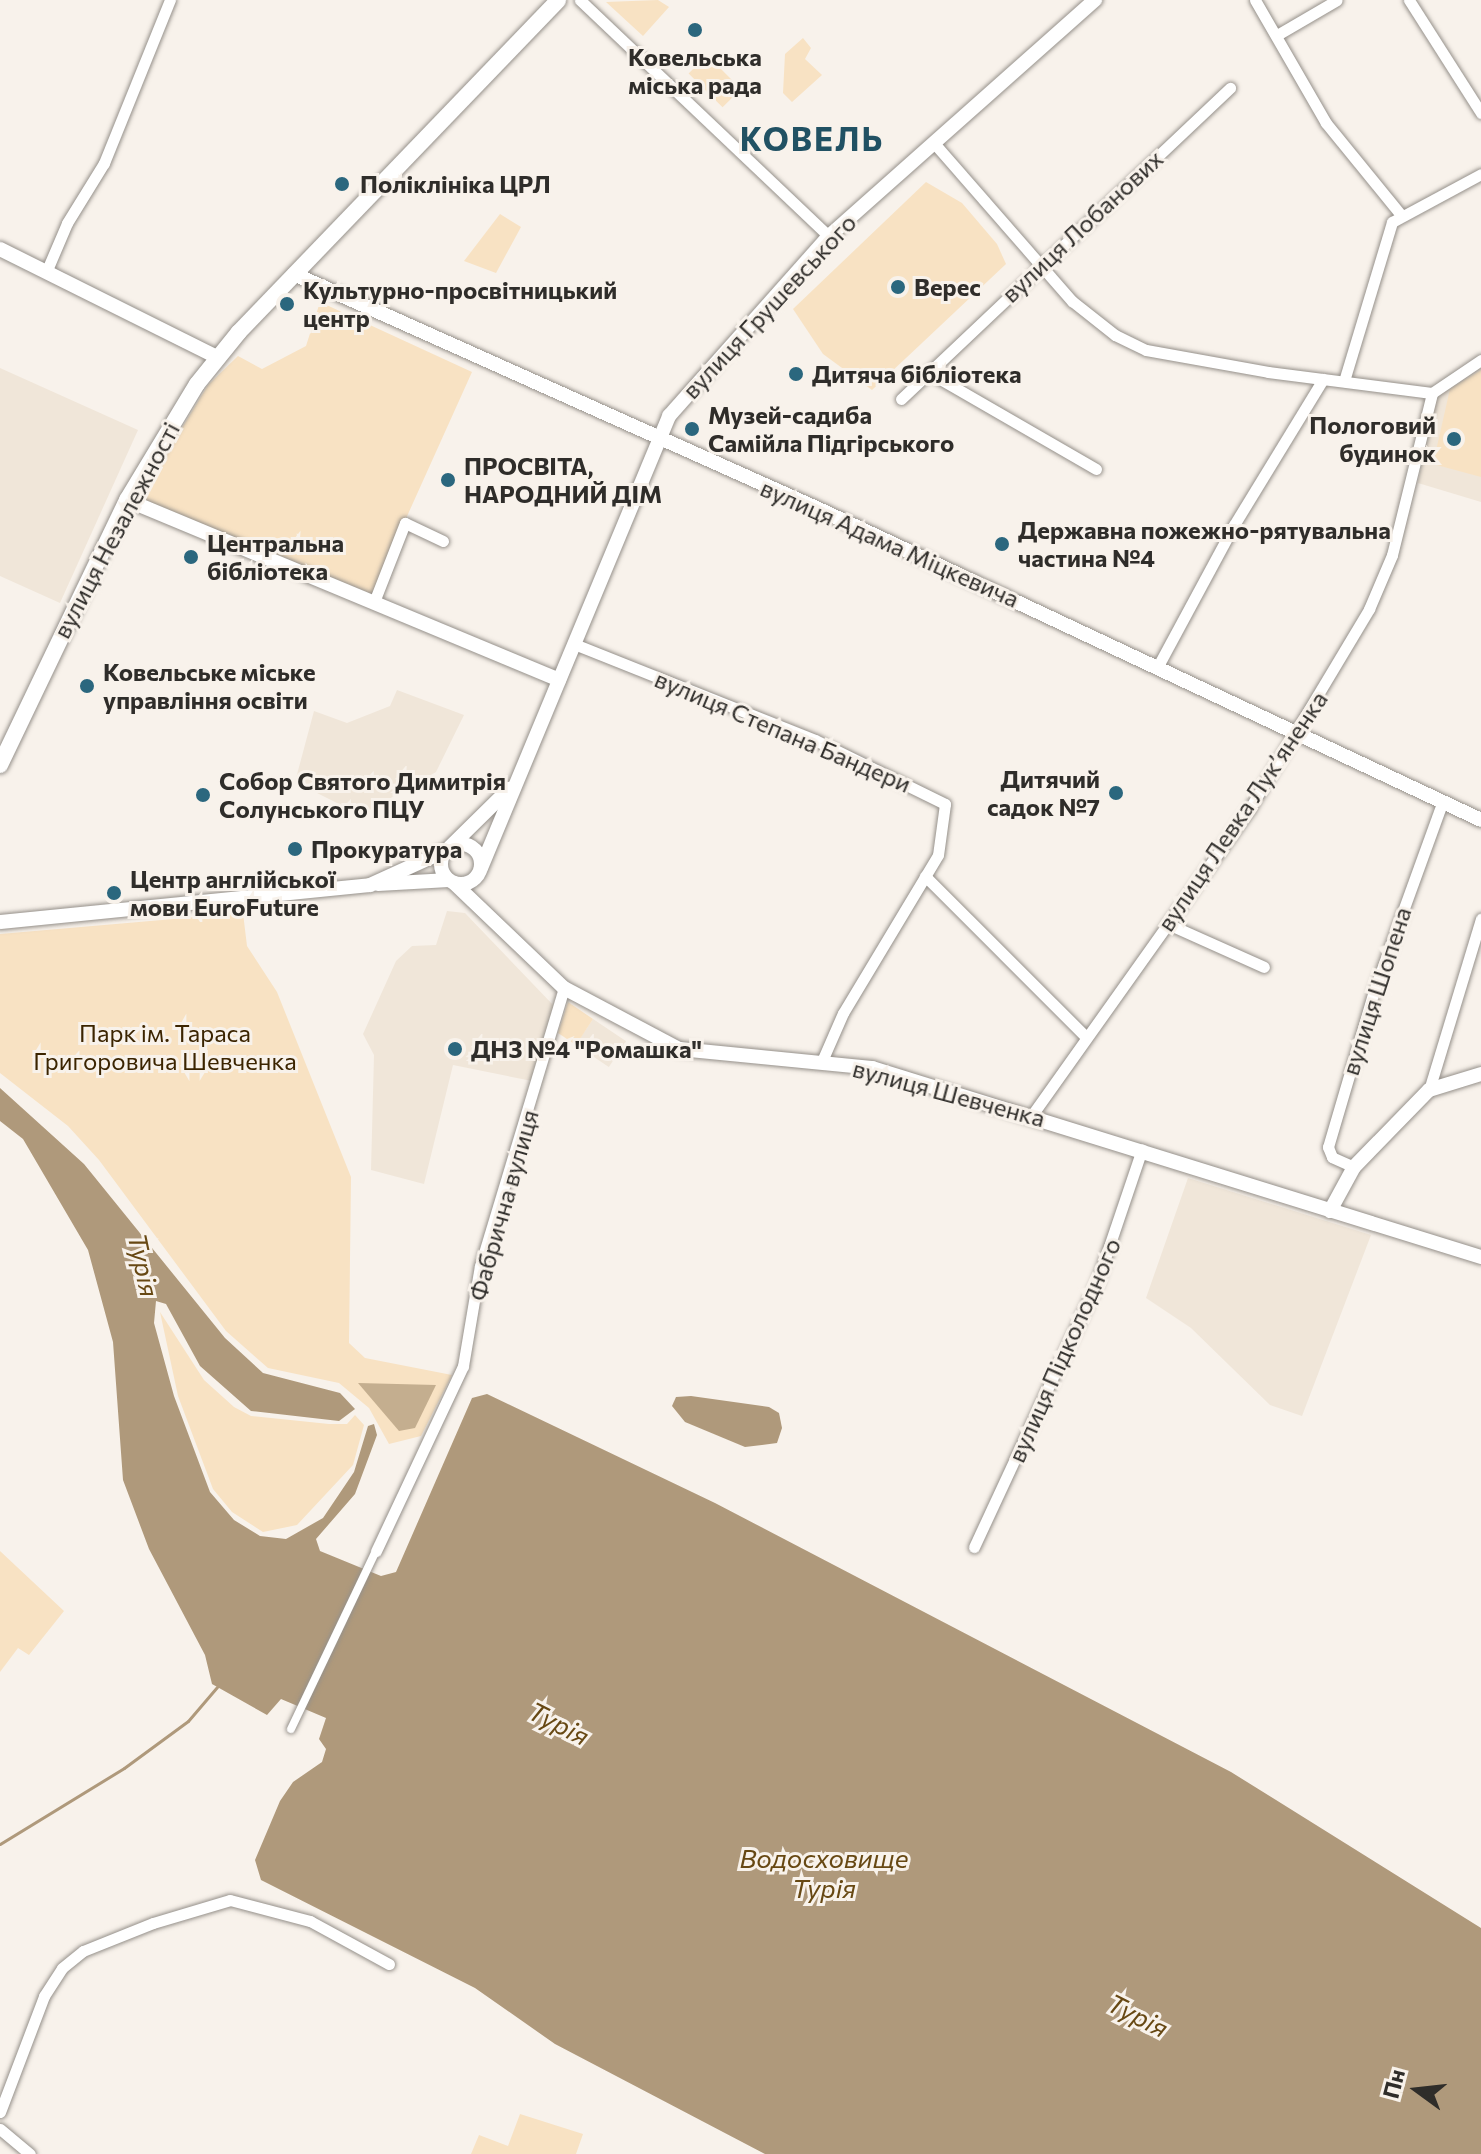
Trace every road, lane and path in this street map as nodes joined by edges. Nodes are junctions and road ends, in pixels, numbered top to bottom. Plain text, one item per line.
1 (170, 0) edge
2 (558, 0) edge
3 (580, 0) edge
4 (1095, 0) edge
5 (1255, 0) edge
6 (1337, 0) edge
7 (1409, 0) edge
8 (1277, 35) junction
9 (1230, 88) dead end
10 (1481, 113) edge
11 (934, 143) junction
12 (1481, 174) edge
13 (1401, 215) junction
14 (829, 236) junction
15 (0, 249) edge
16 (1037, 266) junction
17 (47, 270) junction
18 (294, 274) junction
19 (217, 357) junction
20 (1481, 360) edge
21 (928, 372) junction
22 (1323, 379) junction
23 (1344, 381) junction
24 (1432, 393) junction
25 (901, 399) dead end
26 (655, 439) junction
27 (1096, 469) dead end
28 (127, 500) junction
29 (443, 541) dead end
30 (374, 602) junction
31 (574, 644) junction
32 (1158, 666) junction
33 (559, 680) junction
34 (1297, 736) junction
35 (0, 765) edge
36 (516, 783) junction
37 (1442, 803) junction
38 (1481, 820) edge
39 (447, 849) junction
40 (480, 871) junction
41 (925, 876) junction
42 (451, 881) junction
43 (370, 885) junction
44 (483, 908) junction
45 (1481, 919) edge
46 (0, 922) edge
47 (1168, 924) junction
48 (1264, 967) dead end
49 (564, 988) junction
50 (1084, 1035) junction
51 (822, 1061) junction
52 (1481, 1074) edge
53 (1429, 1090) junction
54 (1032, 1115) junction
55 (1142, 1149) junction
56 (1354, 1167) junction
57 (1330, 1211) junction
58 (1481, 1257) edge
59 (974, 1547) dead end
60 (376, 1551) joint
61 (291, 1729) dead end
62 (389, 1964) dead end
63 (0, 2112) edge
64 (0, 2129) edge
65 (30, 2154) edge

1 - 17 street
2 - 18 main road, вулиця Незалежності
3 - 14 street
4 - 11 street, вулиця Грушевського
5 - 8 street
6 - 8 street
7 - 10 street
8 - 13 street
9 - 16 street, вулиця Лобанових
11 - 14 street, вулиця Грушевського
11 - 16 street
12 - 13 street
13 - 23 street
14 - 26 street, вулиця Грушевського
15 - 17 street
16 - 21 street, вулиця Лобанових
16 - 22 street
17 - 19 street
18 - 19 main road, вулиця Незалежності
18 - 26 street, вулиця Адама Міцкевича
19 - 28 main road, вулиця Незалежності
20 - 24 street
21 - 25 street, вулиця Лобанових
21 - 27 street
22 - 23 street
22 - 32 street
23 - 24 street
24 - 34 street, вулиця Левка Лукʼяненка
26 - 31 street, вулиця Грушевського
26 - 32 street, вулиця Адама Міцкевича
28 - 30 street
28 - 35 main road, вулиця Незалежності
29 - 30 street
30 - 33 street
31 - 33 street, вулиця Грушевського
31 - 41 street, вулиця Степана Бандери
32 - 34 street, вулиця Адама Міцкевича
33 - 36 street, вулиця Грушевського
34 - 37 street, вулиця Адама Міцкевича
34 - 47 street, вулиця Левка Лукʼяненка
36 - 39 street, вулиця Грушевського
36 - 40 street
37 - 38 street, вулиця Адама Міцкевича
37 - 56 street, вулиця Шопена
39 - 40 street
39 - 42 street
39 - 43 street, вулиця Грушевського
40 - 42 street
40 - 44 street
41 - 50 street
41 - 51 street, вулиця Степана Бандери
42 - 43 street
42 - 44 street, вулиця Шевченка
43 - 46 street
44 - 49 street, вулиця Шевченка
45 - 53 street
47 - 48 street
47 - 50 street, вулиця Левка Лукʼяненка
49 - 51 street, вулиця Шевченка
49 - 60 street, Фабрична вулиця
50 - 54 street, вулиця Левка Лукʼяненка
51 - 54 street, вулиця Шевченка
52 - 53 street
53 - 56 street
54 - 55 street, вулиця Шевченка
55 - 57 street, вулиця Шевченка
55 - 59 street, вулиця Підколодного
56 - 57 street
57 - 58 street, вулиця Шевченка
60 - 61 street
62 - 63 street
64 - 65 street

